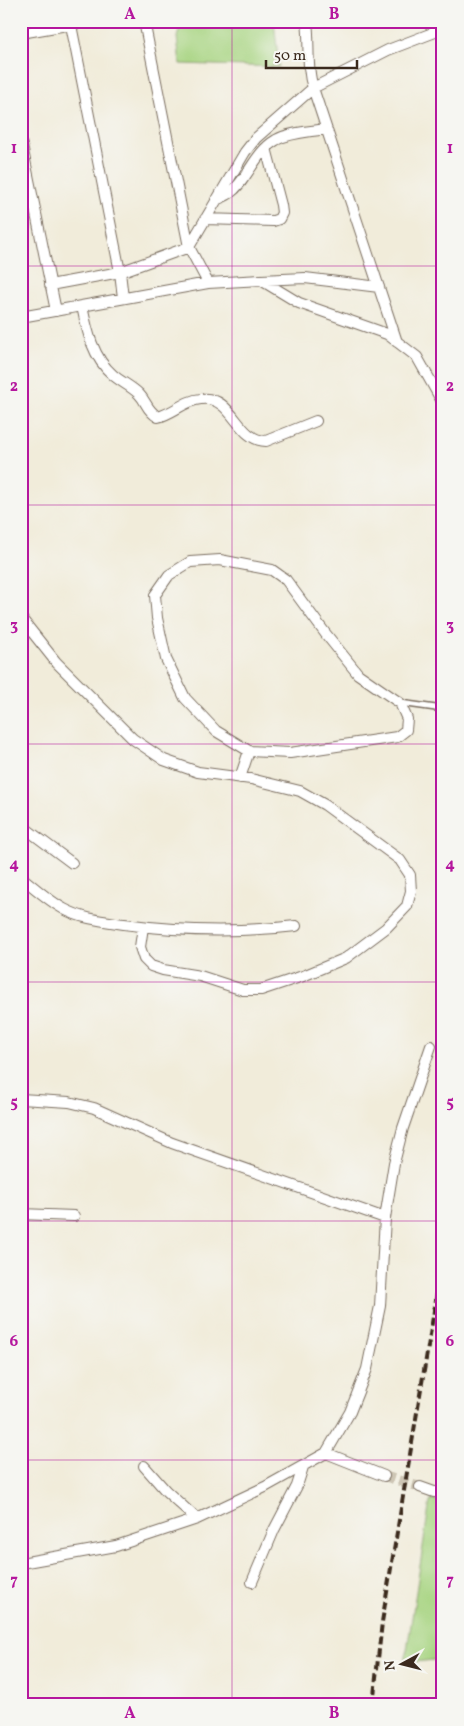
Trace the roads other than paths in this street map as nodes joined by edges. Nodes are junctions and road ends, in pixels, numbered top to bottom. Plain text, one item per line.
1 (90, 21) edge
2 (144, 21) edge
3 (307, 21) edge
4 (71, 25) junction
5 (443, 29) edge
6 (21, 33) edge
7 (312, 88) junction
8 (271, 125) junction
9 (325, 129) junction
10 (276, 140) junction
11 (21, 141) edge
12 (266, 148) junction
13 (234, 171) junction
14 (243, 177) junction
15 (216, 200) junction
16 (204, 219) junction
17 (189, 248) junction
18 (120, 272) junction
19 (261, 280) junction
20 (208, 283) junction
21 (50, 285) junction
22 (379, 287) junction
23 (123, 298) junction
24 (82, 306) junction
25 (56, 310) junction
26 (21, 317) edge
27 (397, 342) junction
28 (443, 403) edge
29 (316, 421) dead end
30 (21, 618) edge
31 (400, 702) junction
32 (443, 709) edge
33 (249, 752) junction
34 (240, 778) junction
35 (21, 825) edge
36 (72, 863) dead end
37 (21, 877) edge
38 (296, 926) dead end
39 (143, 927) junction
40 (431, 1046) dead end
41 (21, 1099) edge
42 (21, 1214) edge
43 (74, 1216) dead end
44 (385, 1218) junction
45 (326, 1453) junction
46 (144, 1466) dead end
47 (303, 1468) junction
48 (384, 1476) tunnel mouth
49 (420, 1487) tunnel mouth
50 (443, 1492) edge
51 (197, 1519) junction
52 (21, 1563) edge
53 (252, 1582) dead end

1 - 4 street
2 - 17 street
3 - 7 street
4 - 6 street
4 - 18 street
5 - 7 street
7 - 8 street
7 - 9 street
8 - 10 street
8 - 13 street
9 - 10 street
9 - 22 street
10 - 12 street
11 - 21 street
12 - 14 street
12 - 16 street
13 - 14 street
13 - 15 street
14 - 15 street
15 - 16 street
16 - 17 street
17 - 18 street
17 - 20 street
18 - 21 street
18 - 23 street
19 - 20 street
19 - 22 street
19 - 27 street
20 - 23 street
21 - 25 street
22 - 27 street
23 - 24 street
24 - 25 street
24 - 29 street
25 - 26 street
27 - 28 street
30 - 34 street
31 - 32 lane
31 - 33 street
31 - 33 street
33 - 34 street
34 - 39 street
35 - 36 street
37 - 39 street
38 - 39 street
40 - 44 street
41 - 44 street
42 - 43 street
44 - 45 street
45 - 47 street
45 - 48 street
46 - 51 street
47 - 51 street
47 - 53 street
49 - 50 street
51 - 52 street

